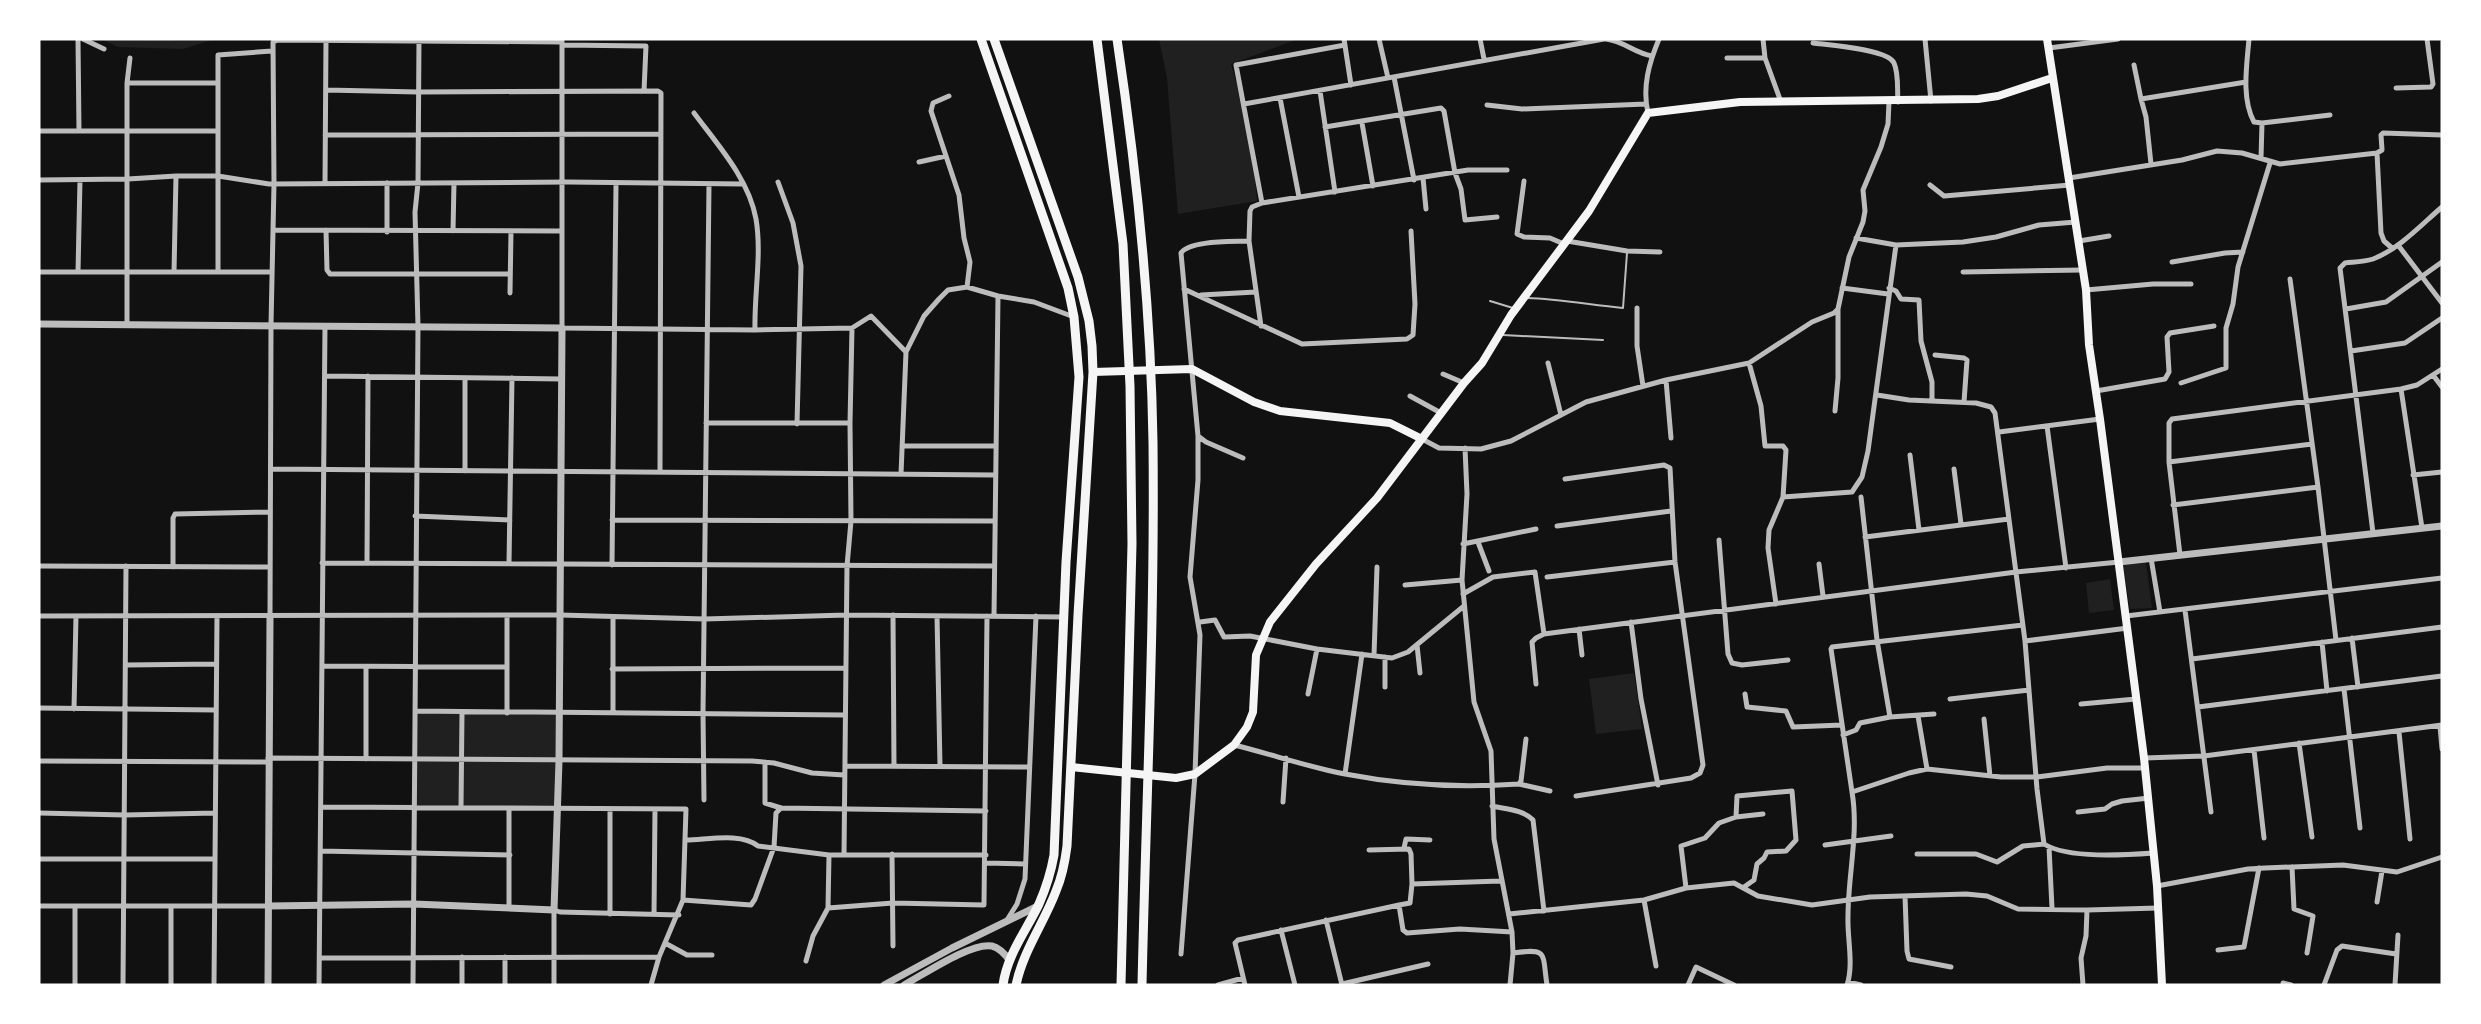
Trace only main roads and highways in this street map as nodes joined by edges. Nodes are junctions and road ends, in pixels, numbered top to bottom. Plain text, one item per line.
1 (981, 39) edge
2 (994, 39) edge
3 (1097, 39) edge
4 (1117, 39) edge
5 (2047, 39) edge
6 (2052, 78) junction
7 (1093, 372) junction
8 (1422, 439) junction
9 (1066, 562) junction
10 (1081, 563) junction
11 (1071, 768) junction
12 (1003, 985) edge
13 (1016, 985) edge
14 (1121, 985) edge
15 (1142, 985) edge
16 (2162, 985) edge

1 - 9 highway
2 - 7 highway
3 - 14 highway
4 - 15 highway
5 - 6 main road
6 - 8 main road
6 - 16 main road
7 - 8 main road
7 - 10 highway
8 - 11 main road
9 - 10 highway
9 - 12 highway
10 - 11 highway
11 - 13 highway

